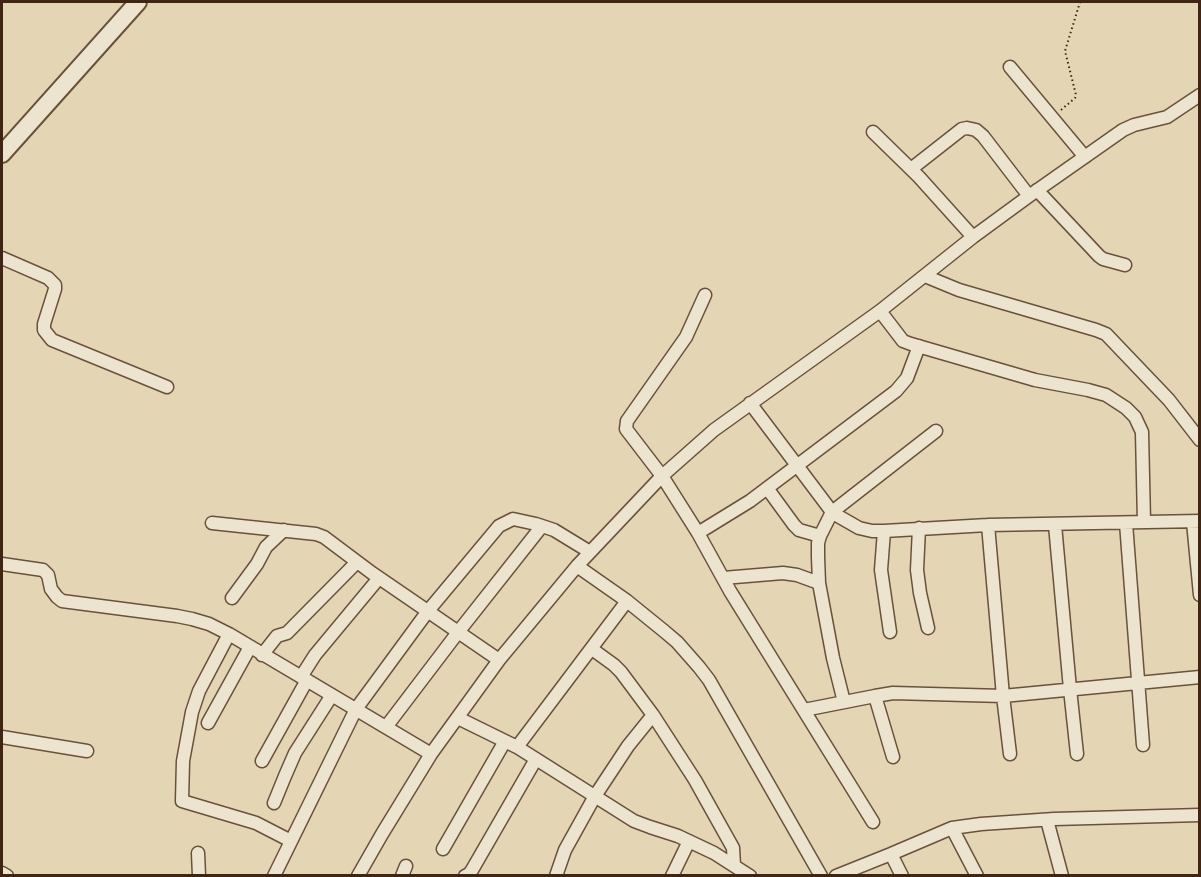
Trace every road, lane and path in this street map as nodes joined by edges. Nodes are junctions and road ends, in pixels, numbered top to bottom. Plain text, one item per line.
1 (138, 2) edge
2 (1080, 2) edge
3 (1010, 67) dead end
4 (1200, 95) edge
5 (1052, 117) junction
6 (873, 132) dead end
7 (2, 154) edge
8 (1085, 157) junction
9 (911, 169) junction
10 (1033, 193) junction
11 (973, 237) junction
12 (2, 258) edge
13 (1125, 265) dead end
14 (925, 276) junction
15 (705, 295) dead end
16 (880, 312) junction
17 (919, 346) junction
18 (167, 387) dead end
19 (750, 403) junction
20 (936, 431) dead end
21 (1200, 440) edge
22 (797, 466) junction
23 (662, 476) junction
24 (766, 488) junction
25 (832, 512) junction
26 (1144, 522) junction
27 (1196, 522) edge
28 (212, 523) dead end
29 (1126, 523) junction
30 (988, 525) junction
31 (1055, 525) junction
32 (542, 526) junction
33 (919, 528) junction
34 (284, 530) junction
35 (884, 531) junction
36 (698, 533) junction
37 (820, 536) junction
38 (590, 552) junction
39 (357, 562) junction
40 (2, 564) edge
41 (577, 566) junction
42 (379, 578) junction
43 (723, 578) junction
44 (819, 584) junction
45 (1200, 595) edge
46 (232, 598) dead end
47 (627, 601) junction
48 (428, 611) junction
49 (928, 628) dead end
50 (459, 632) junction
51 (890, 632) dead end
52 (229, 634) junction
53 (250, 648) junction
54 (592, 649) junction
55 (262, 655) junction
56 (500, 660) junction
57 (1200, 677) edge
58 (304, 679) junction
59 (1139, 683) junction
60 (1070, 689) junction
61 (332, 695) junction
62 (875, 696) junction
63 (1003, 696) junction
64 (844, 702) junction
65 (356, 709) junction
66 (804, 710) junction
67 (652, 715) junction
68 (458, 718) junction
69 (208, 723) dead end
70 (386, 727) junction
71 (2, 737) edge
72 (505, 741) junction
73 (1143, 745) dead end
74 (517, 747) junction
75 (87, 751) dead end
76 (431, 754) junction
77 (1010, 754) dead end
78 (1077, 754) dead end
79 (893, 757) dead end
80 (536, 759) junction
81 (261, 761) dead end
82 (595, 796) junction
83 (274, 803) dead end
84 (1200, 815) edge
85 (1047, 820) junction
86 (873, 822) dead end
87 (952, 828) junction
88 (291, 841) junction
89 (689, 841) junction
90 (443, 849) dead end
91 (198, 853) dead end
92 (891, 854) junction
93 (734, 865) junction
94 (2, 873) edge
95 (8, 876) edge
96 (199, 876) edge
97 (274, 876) edge
98 (358, 876) edge
99 (465, 876) edge
100 (556, 876) edge
101 (672, 876) edge
102 (750, 876) edge
103 (821, 876) edge
104 (836, 876) edge
105 (902, 876) edge
106 (977, 876) edge
107 (1062, 876) edge

1 - 7 street
2 - 5 path
3 - 5 street
4 - 8 street
5 - 8 street
6 - 9 street
8 - 10 street
9 - 10 street
9 - 11 street
10 - 11 street
10 - 13 street
11 - 14 street
12 - 18 street
14 - 16 street
14 - 21 street
15 - 23 street
16 - 17 street
16 - 19 street
17 - 22 street
17 - 26 street
19 - 22 street
19 - 23 street
20 - 25 street
22 - 24 street
22 - 25 street
23 - 36 street
23 - 38 street
24 - 36 street
24 - 37 street
25 - 35 street
25 - 37 street
26 - 27 street
26 - 29 street
27 - 45 street
28 - 34 street
29 - 31 street
29 - 59 street
30 - 31 street
30 - 33 street
30 - 63 street
31 - 60 street
32 - 38 street
32 - 48 street
32 - 50 street
33 - 35 street
33 - 49 street
34 - 39 street
34 - 46 street
35 - 51 street
36 - 43 street
37 - 44 street
38 - 41 street
39 - 42 street
39 - 55 street
40 - 52 street
41 - 47 street
41 - 56 street
42 - 48 street
42 - 58 street
43 - 44 street
43 - 66 street
44 - 64 street
47 - 54 street
47 - 103 street
48 - 50 street
48 - 65 street
50 - 56 street
50 - 70 street
52 - 53 street
52 - 88 street
53 - 55 street
53 - 69 street
54 - 67 street
54 - 74 street
55 - 58 street
56 - 68 street
57 - 59 street
58 - 61 street
58 - 81 street
59 - 60 street
59 - 73 street
60 - 63 street
60 - 78 street
61 - 65 street
61 - 83 street
62 - 63 street
62 - 64 street
62 - 79 street
63 - 77 street
64 - 66 street
65 - 70 street
65 - 88 street
66 - 86 street
67 - 82 street
67 - 93 street
68 - 72 street
68 - 76 street
70 - 76 street
71 - 75 street
72 - 74 street
72 - 90 street
74 - 80 street
76 - 98 street
80 - 82 street
80 - 99 street
82 - 89 street
82 - 100 street
84 - 85 street
85 - 87 street
85 - 107 street
87 - 92 street
87 - 106 street
88 - 97 street
89 - 93 street
89 - 101 street
91 - 96 street
92 - 104 street
92 - 105 street
93 - 102 street
94 - 95 street

